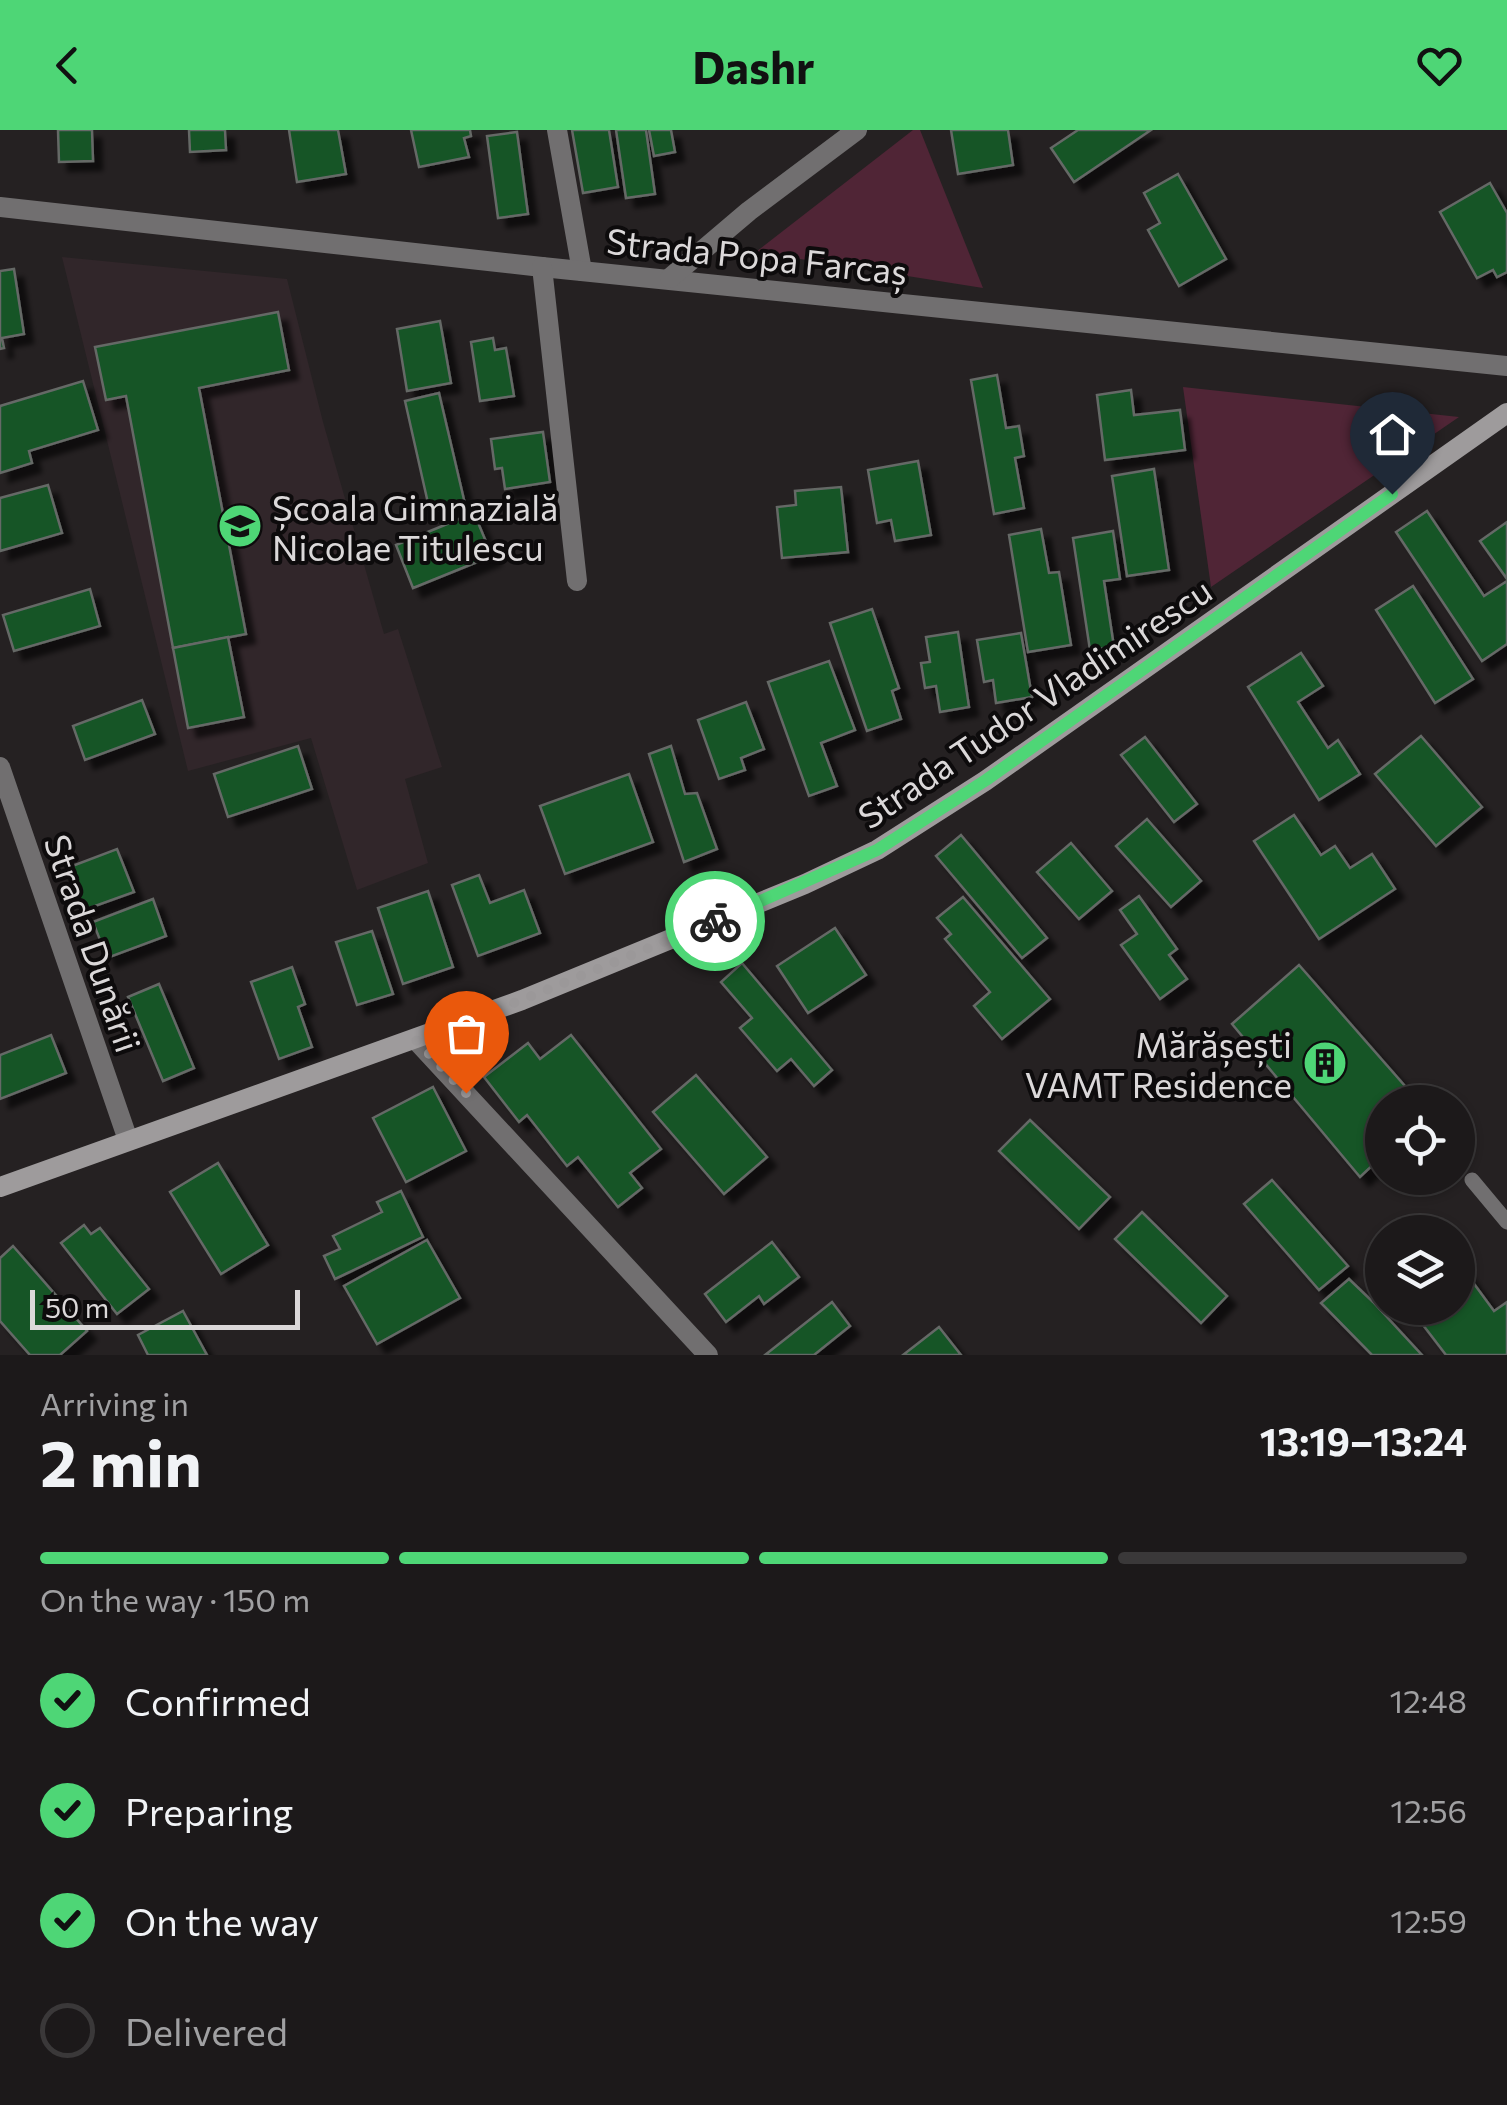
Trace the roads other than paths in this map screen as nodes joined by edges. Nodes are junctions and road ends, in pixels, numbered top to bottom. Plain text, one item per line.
1 (558, 130) edge
2 (857, 130) edge
3 (0, 207) edge
4 (542, 267) junction
5 (582, 270) junction
6 (670, 278) junction
7 (1507, 366) edge
8 (1507, 412) edge
9 (577, 580) dead end
10 (0, 767) edge
11 (415, 1039) junction
12 (128, 1140) junction
13 (1475, 1184) edge
14 (0, 1187) edge
15 (1507, 1222) edge
16 (708, 1355) edge

1 - 5 street
2 - 6 street
3 - 4 street, Strada Popa Farcaș
4 - 5 street, Strada Popa Farcaș
4 - 9 street
5 - 6 street, Strada Popa Farcaș
6 - 7 street, Strada Popa Farcaș
8 - 11 street, Strada Tudor Vladimirescu
10 - 12 street, Strada Dunării
11 - 12 street, Strada Tudor Vladimirescu
11 - 16 street
12 - 14 street, Strada Tudor Vladimirescu
13 - 15 lane

